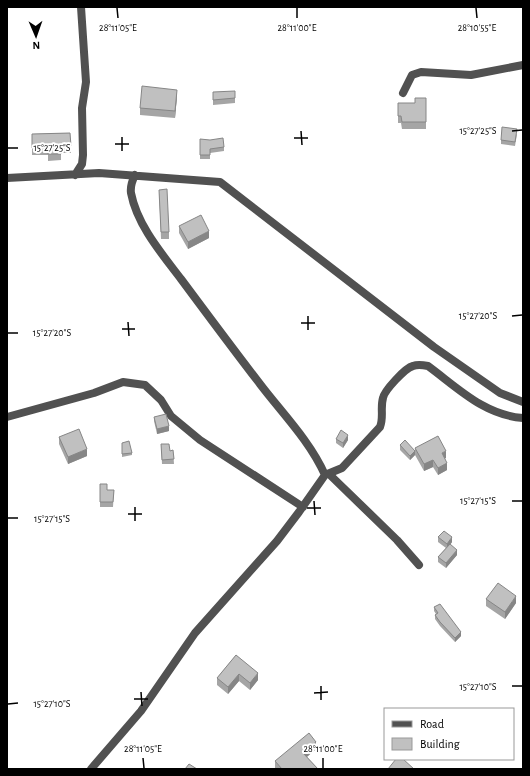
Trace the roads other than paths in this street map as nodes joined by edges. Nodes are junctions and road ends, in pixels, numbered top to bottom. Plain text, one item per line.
1 (82, 7) edge
2 (523, 64) edge
3 (403, 93) dead end
4 (75, 174) junction
5 (135, 176) junction
6 (7, 178) edge
7 (523, 402) edge
8 (7, 417) edge
9 (523, 418) edge
10 (327, 474) junction
11 (303, 507) junction
12 (419, 565) dead end
13 (91, 769) edge

1 - 4 street
2 - 3 street
4 - 5 street
4 - 6 street
5 - 7 street
5 - 10 street
8 - 11 street
9 - 10 street
10 - 11 street
10 - 12 street
11 - 13 street

